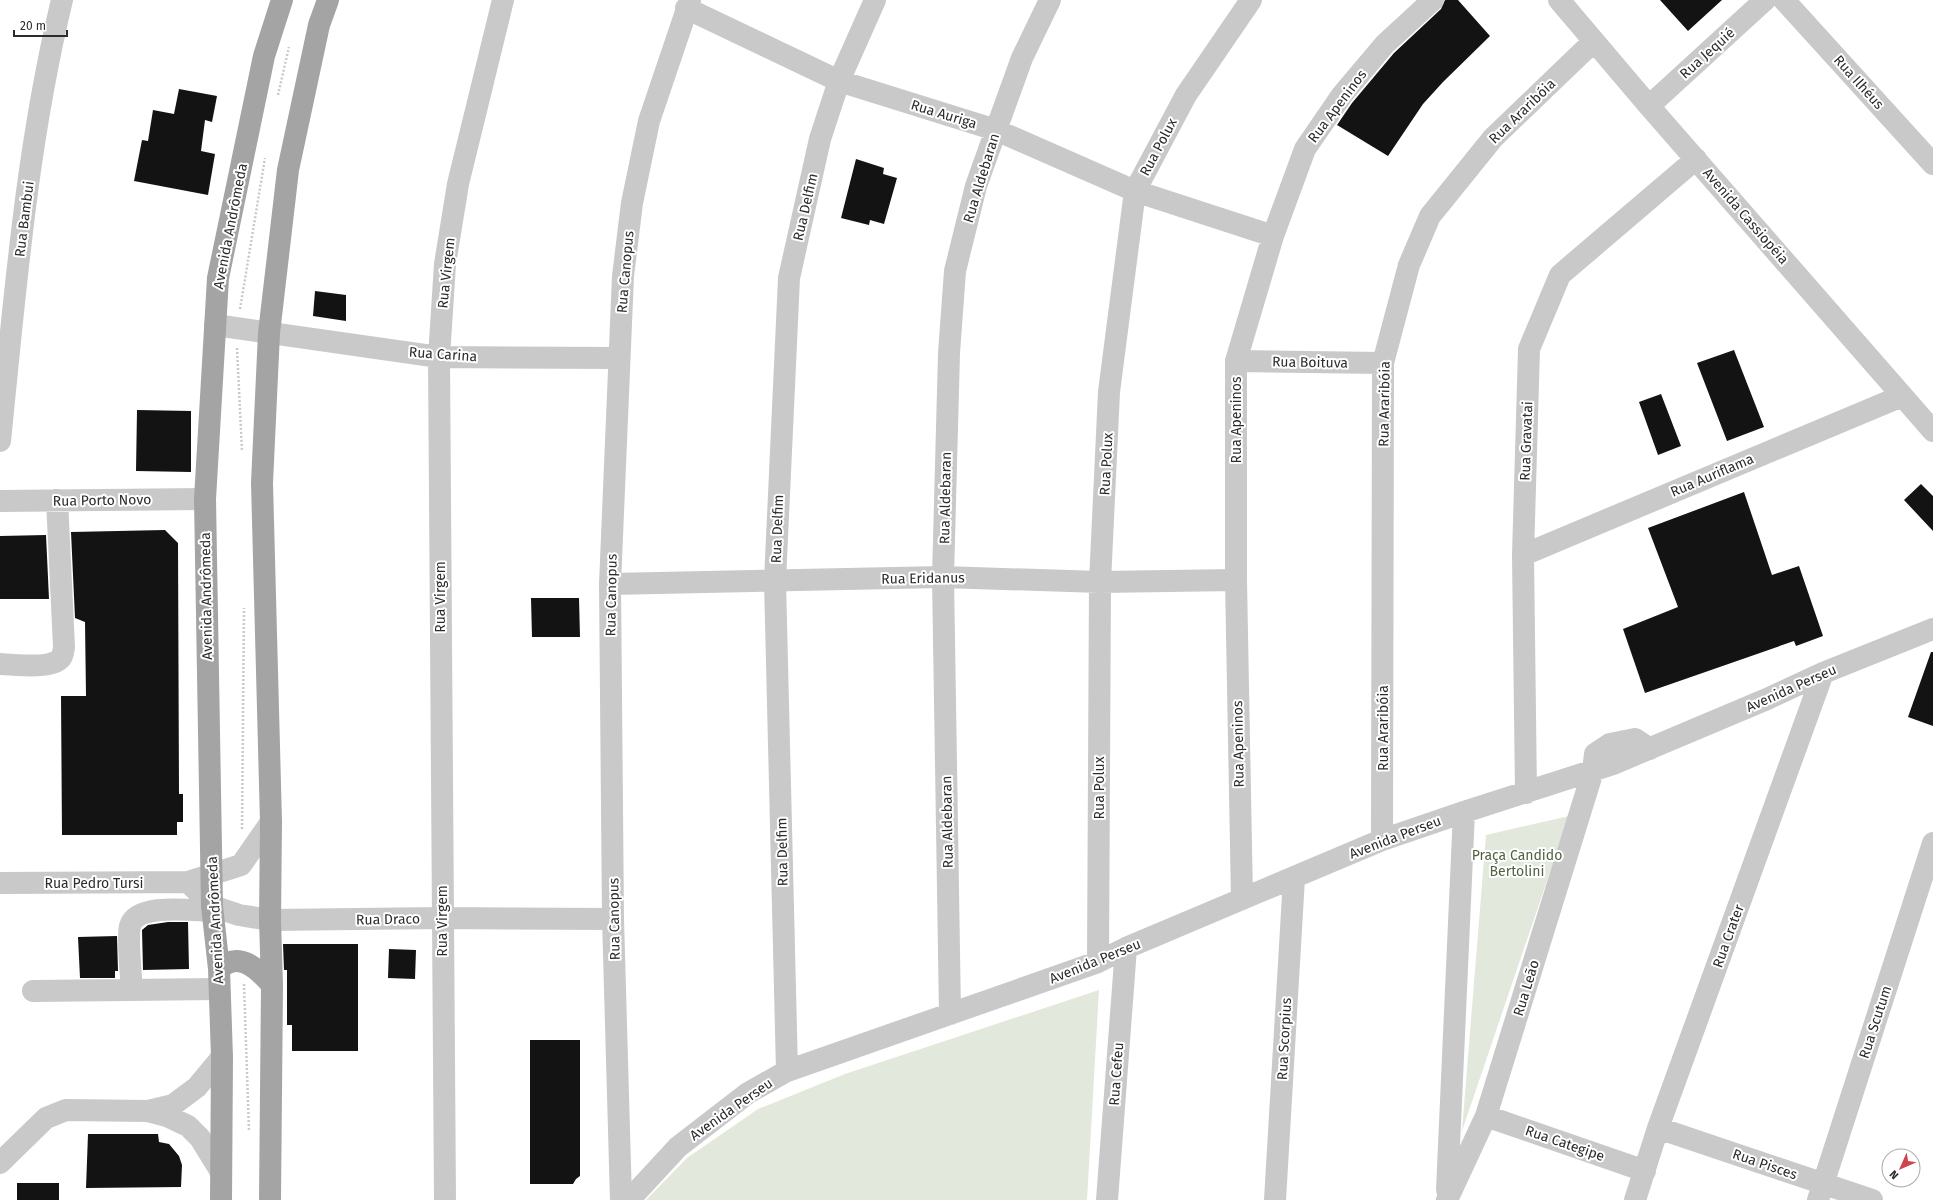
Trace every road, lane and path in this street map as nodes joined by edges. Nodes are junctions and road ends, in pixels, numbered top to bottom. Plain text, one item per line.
1 (62, 0) edge
2 (328, 0) edge
3 (503, 0) edge
4 (874, 0) edge
5 (1050, 0) edge
6 (1251, 0) edge
7 (1433, 0) edge
8 (1559, 0) edge
9 (1765, 0) edge
10 (1784, 0) edge
11 (277, 1) edge
12 (688, 4) edge
13 (1594, 41) junction
14 (839, 81) junction
15 (1648, 106) junction
16 (996, 130) junction
17 (1696, 158) junction
18 (1933, 164) edge
19 (1135, 191) junction
20 (1273, 236) junction
21 (215, 325) junction
22 (269, 333) junction
23 (439, 357) junction
24 (618, 358) junction
25 (1236, 361) junction
26 (1383, 363) junction
27 (1902, 396) junction
28 (1933, 431) edge
29 (0, 441) edge
30 (204, 499) junction
31 (56, 500) junction
32 (0, 501) edge
33 (1523, 555) junction
34 (943, 577) junction
35 (1236, 580) junction
36 (776, 581) junction
37 (1100, 582) junction
38 (610, 584) junction
39 (1933, 629) edge
40 (0, 664) edge
41 (1823, 673) junction
42 (1593, 771) junction
43 (1526, 792) junction
44 (1464, 812) junction
45 (271, 822) junction
46 (1382, 840) junction
47 (1933, 843) edge
48 (212, 875) junction
49 (1294, 878) junction
50 (188, 882) junction
51 (0, 883) edge
52 (1242, 899) junction
53 (212, 909) junction
54 (442, 918) junction
55 (613, 919) junction
56 (270, 920) junction
57 (1126, 948) junction
58 (1098, 962) junction
59 (219, 979) junction
60 (272, 985) junction
61 (132, 990) junction
62 (33, 991) dead end
63 (950, 1014) junction
64 (222, 1057) junction
65 (787, 1071) junction
66 (148, 1111) junction
67 (1486, 1116) junction
68 (1658, 1128) junction
69 (0, 1163) edge
70 (1645, 1171) junction
71 (221, 1172) junction
72 (1821, 1192) edge
73 (221, 1200) edge
74 (270, 1200) edge
75 (445, 1200) edge
76 (621, 1200) edge
77 (629, 1200) edge
78 (1107, 1200) edge
79 (1275, 1200) edge
80 (1447, 1200) edge
81 (1635, 1200) edge
82 (1872, 1200) edge

1 - 29 street, Rua Bambui
2 - 22 main road
3 - 23 street, Rua Virgem
4 - 14 street, Rua Delfim
5 - 16 street, Rua Aldebaran
6 - 19 street, Rua Polux
7 - 20 street, Rua Apeninos
8 - 13 street, Avenida Cassiopéia
9 - 15 street, Rua Jequié
10 - 18 street, Rua Ilhéus
11 - 21 main road, Avenida Andrômeda
12 - 14 street, Rua Auriga
12 - 24 street, Rua Canopus
13 - 15 street, Avenida Cassiopéia
13 - 26 street, Rua Araribóia
14 - 16 street, Rua Auriga
14 - 36 street, Rua Delfim
15 - 17 street, Avenida Cassiopéia
16 - 19 street, Rua Auriga
16 - 34 street, Rua Aldebaran
17 - 27 street, Avenida Cassiopéia
17 - 33 street, Rua Gravatai
19 - 20 street, Rua Auriga
19 - 37 street, Rua Polux
20 - 25 street, Rua Apeninos
21 - 22 street, Rua Carina
21 - 30 main road, Avenida Andrômeda
22 - 23 street, Rua Carina
22 - 45 main road
23 - 24 street, Rua Carina
23 - 54 street, Rua Virgem
24 - 38 street, Rua Canopus
25 - 26 street, Rua Boituva
25 - 35 street, Rua Apeninos
26 - 46 street, Rua Araribóia
27 - 28 street, Avenida Cassiopéia
27 - 33 street, Rua Auriflama
30 - 31 street, Rua Porto Novo
30 - 48 main road, Avenida Andrômeda
31 - 32 street, Rua Porto Novo
31 - 40 street
33 - 43 street, Rua Gravatai
34 - 36 street, Rua Eridanus
34 - 37 street, Rua Eridanus
34 - 63 street, Rua Aldebaran
35 - 37 street, Rua Eridanus
35 - 52 street, Rua Apeninos
36 - 38 street, Rua Eridanus
36 - 65 street, Rua Delfim
37 - 58 street, Rua Polux
38 - 55 street, Rua Canopus
39 - 41 street, Avenida Perseu
41 - 42 street, Avenida Perseu
41 - 68 street, Rua Crater
42 - 43 street, Avenida Perseu
42 - 67 street, Rua Leão
43 - 44 street, Avenida Perseu
44 - 46 street, Avenida Perseu
44 - 80 street
45 - 48 street, Rua Pedro Tursi
45 - 56 main road
46 - 49 street, Avenida Perseu
47 - 72 street, Rua Scutum
48 - 50 street, Rua Pedro Tursi
48 - 53 main road, Avenida Andrômeda
49 - 52 street, Avenida Perseu
49 - 79 street, Rua Scorpius
50 - 51 street, Rua Pedro Tursi
50 - 53 street
52 - 57 street, Avenida Perseu
53 - 56 street, Rua Draco
53 - 59 main road, Avenida Andrômeda
53 - 61 street
54 - 55 street, Rua Draco
54 - 56 street, Rua Draco
54 - 75 street, Rua Virgem
55 - 76 street, Rua Canopus
56 - 60 main road
57 - 58 street, Avenida Perseu
57 - 78 street, Rua Cefeu
58 - 63 street, Avenida Perseu
59 - 60 main road
59 - 61 street
59 - 64 main road, Avenida Andrômeda
60 - 74 main road
61 - 62 street
63 - 65 street, Avenida Perseu
64 - 66 street
64 - 71 main road, Avenida Andrômeda
65 - 77 street, Avenida Perseu
66 - 69 street
66 - 71 street
67 - 70 street, Rua Categipe
67 - 80 street, Rua Leão
68 - 70 street, Rua Crater
68 - 72 street, Rua Pisces
70 - 81 street, Rua Crater
71 - 73 main road, Avenida Andrômeda
72 - 82 street, Rua Pisces

